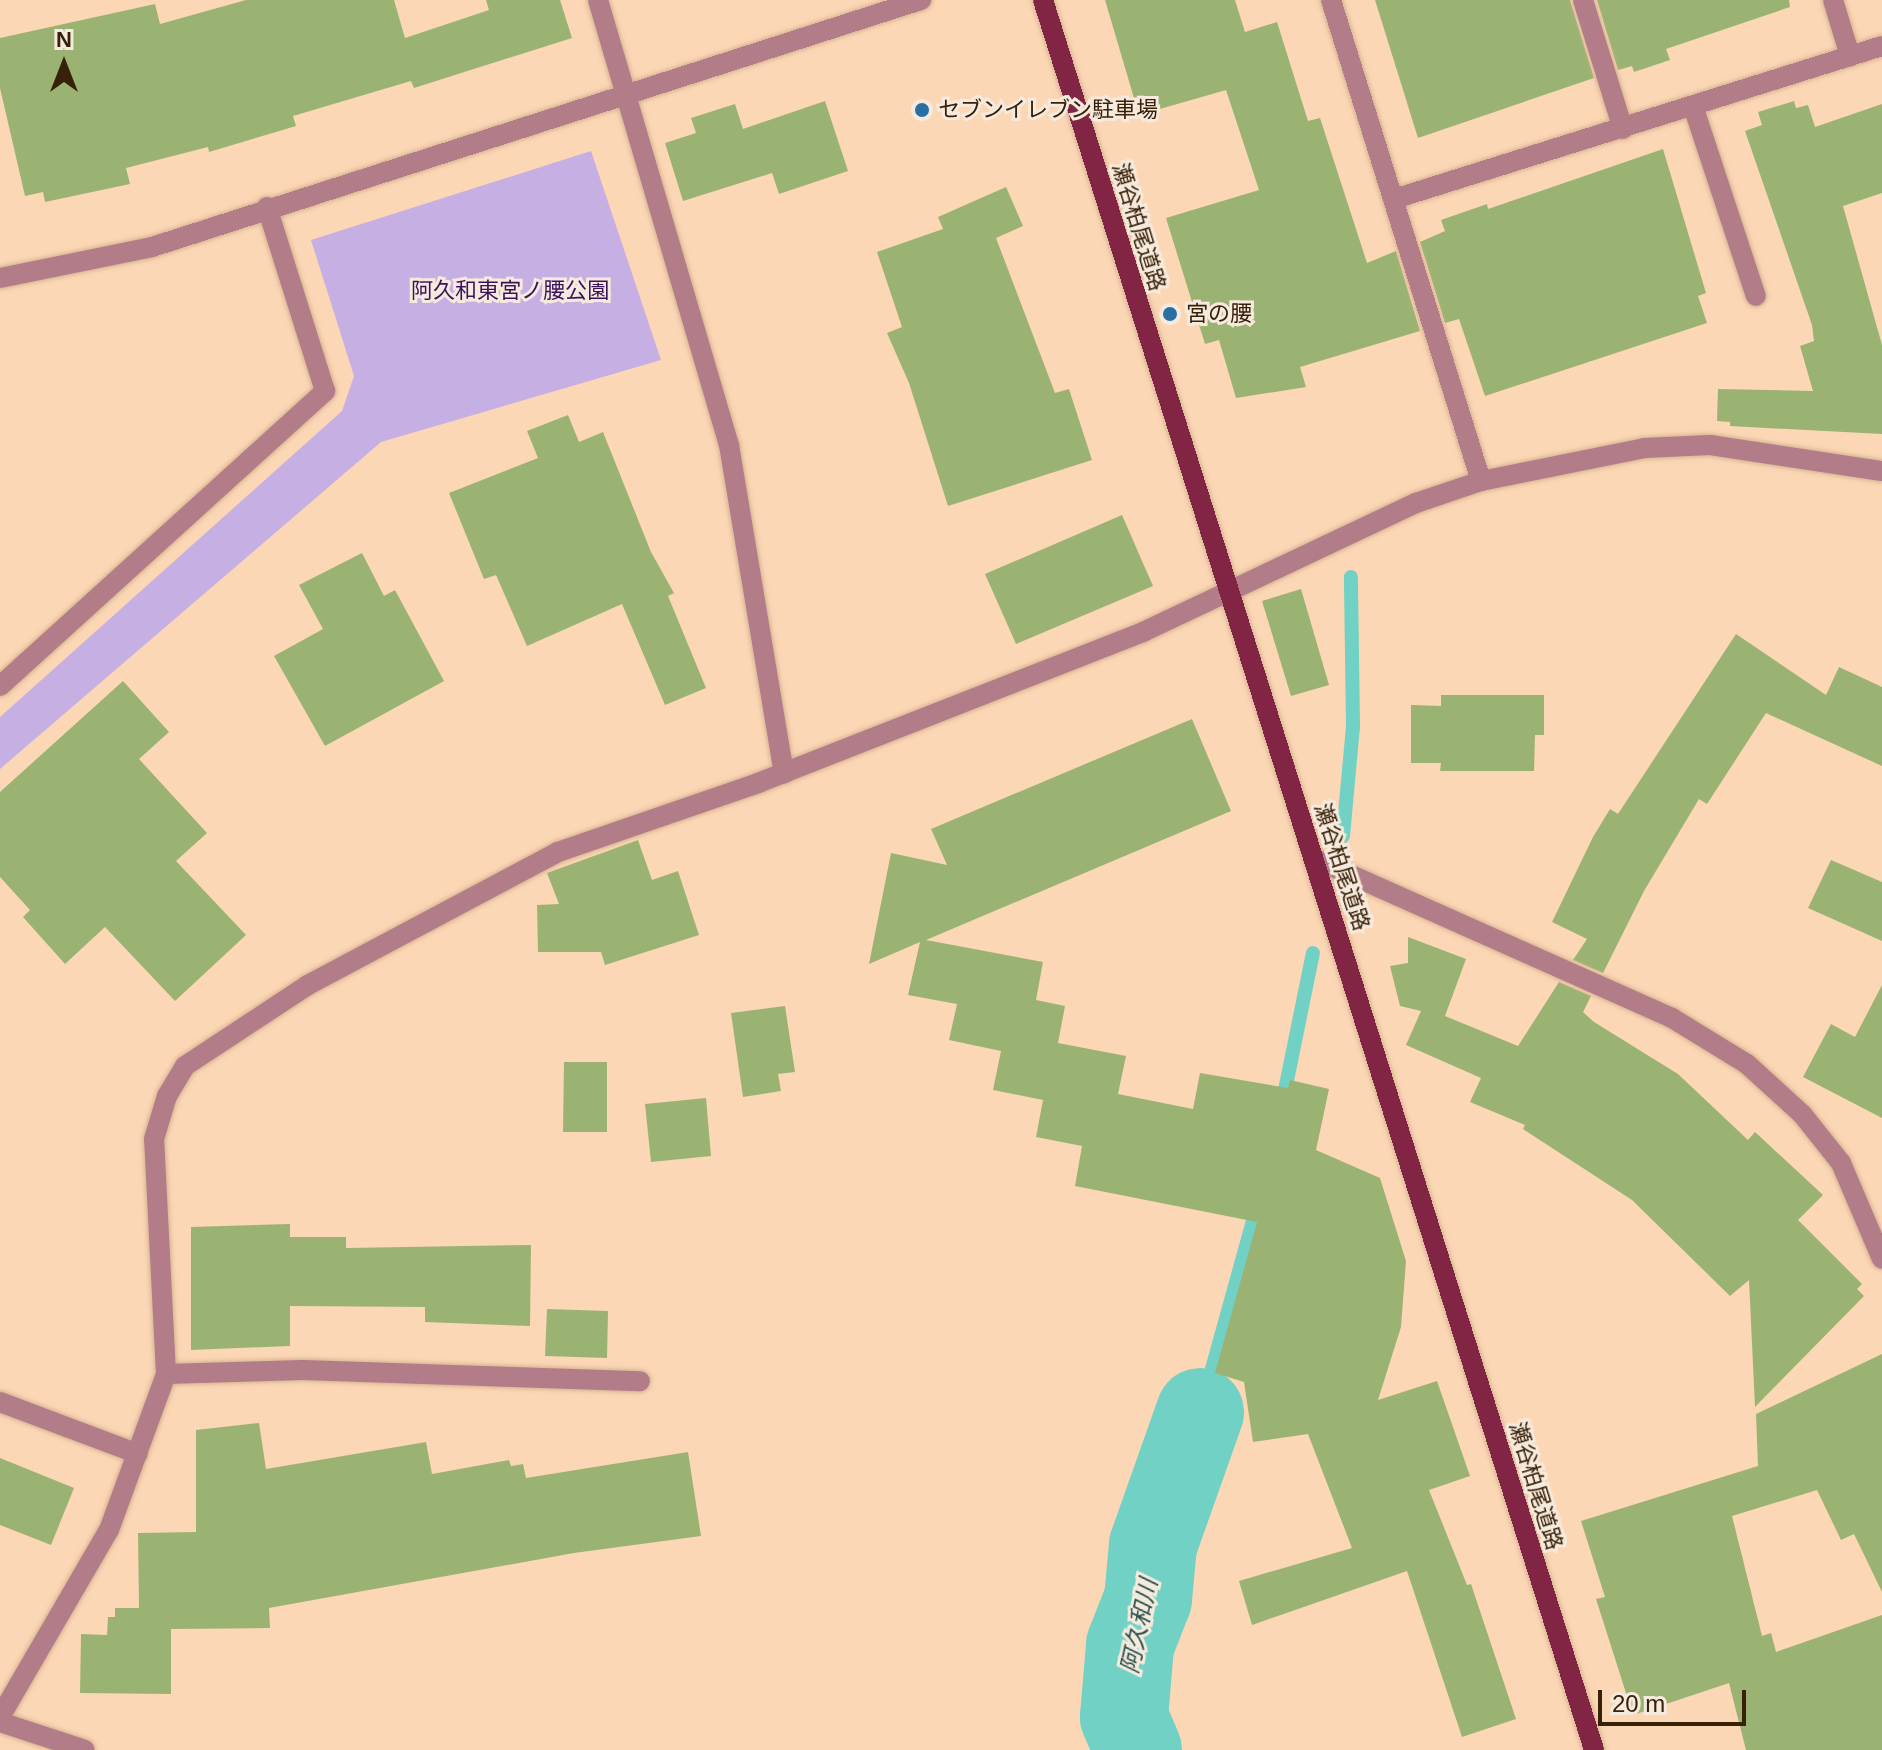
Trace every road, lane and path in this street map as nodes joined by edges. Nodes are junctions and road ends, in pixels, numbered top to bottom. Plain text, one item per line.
1 (598, 0) edge
2 (921, 0) edge
3 (1043, 0) edge
4 (1331, 0) edge
5 (1583, 0) edge
6 (1833, 0) edge
7 (1882, 46) edge
8 (1850, 56) junction
9 (626, 91) junction
10 (1693, 106) junction
11 (1623, 129) junction
12 (1394, 199) junction
13 (267, 207) junction
14 (0, 278) edge
15 (1756, 296) dead end
16 (1882, 471) edge
17 (1481, 481) junction
18 (1227, 593) junction
19 (0, 686) edge
20 (784, 773) junction
21 (1315, 859) junction
22 (1882, 1259) edge
23 (166, 1374) junction
24 (640, 1381) dead end
25 (0, 1402) edge
26 (138, 1454) junction
27 (0, 1720) edge
28 (85, 1750) edge
29 (1594, 1750) edge

1 - 9 street
2 - 9 street
3 - 18 main road, 瀬谷柏尾道路
4 - 12 street
5 - 11 street
6 - 8 street
7 - 8 street
8 - 10 street
9 - 13 street
9 - 20 street
10 - 11 street
10 - 15 street
11 - 12 street
12 - 17 street
13 - 14 street
13 - 19 street
16 - 17 street
17 - 18 street
18 - 20 street
18 - 21 main road, 瀬谷柏尾道路
20 - 23 street
21 - 22 street
21 - 29 main road, 瀬谷柏尾道路
23 - 24 street
23 - 26 street
25 - 26 street
26 - 27 street
27 - 28 street

